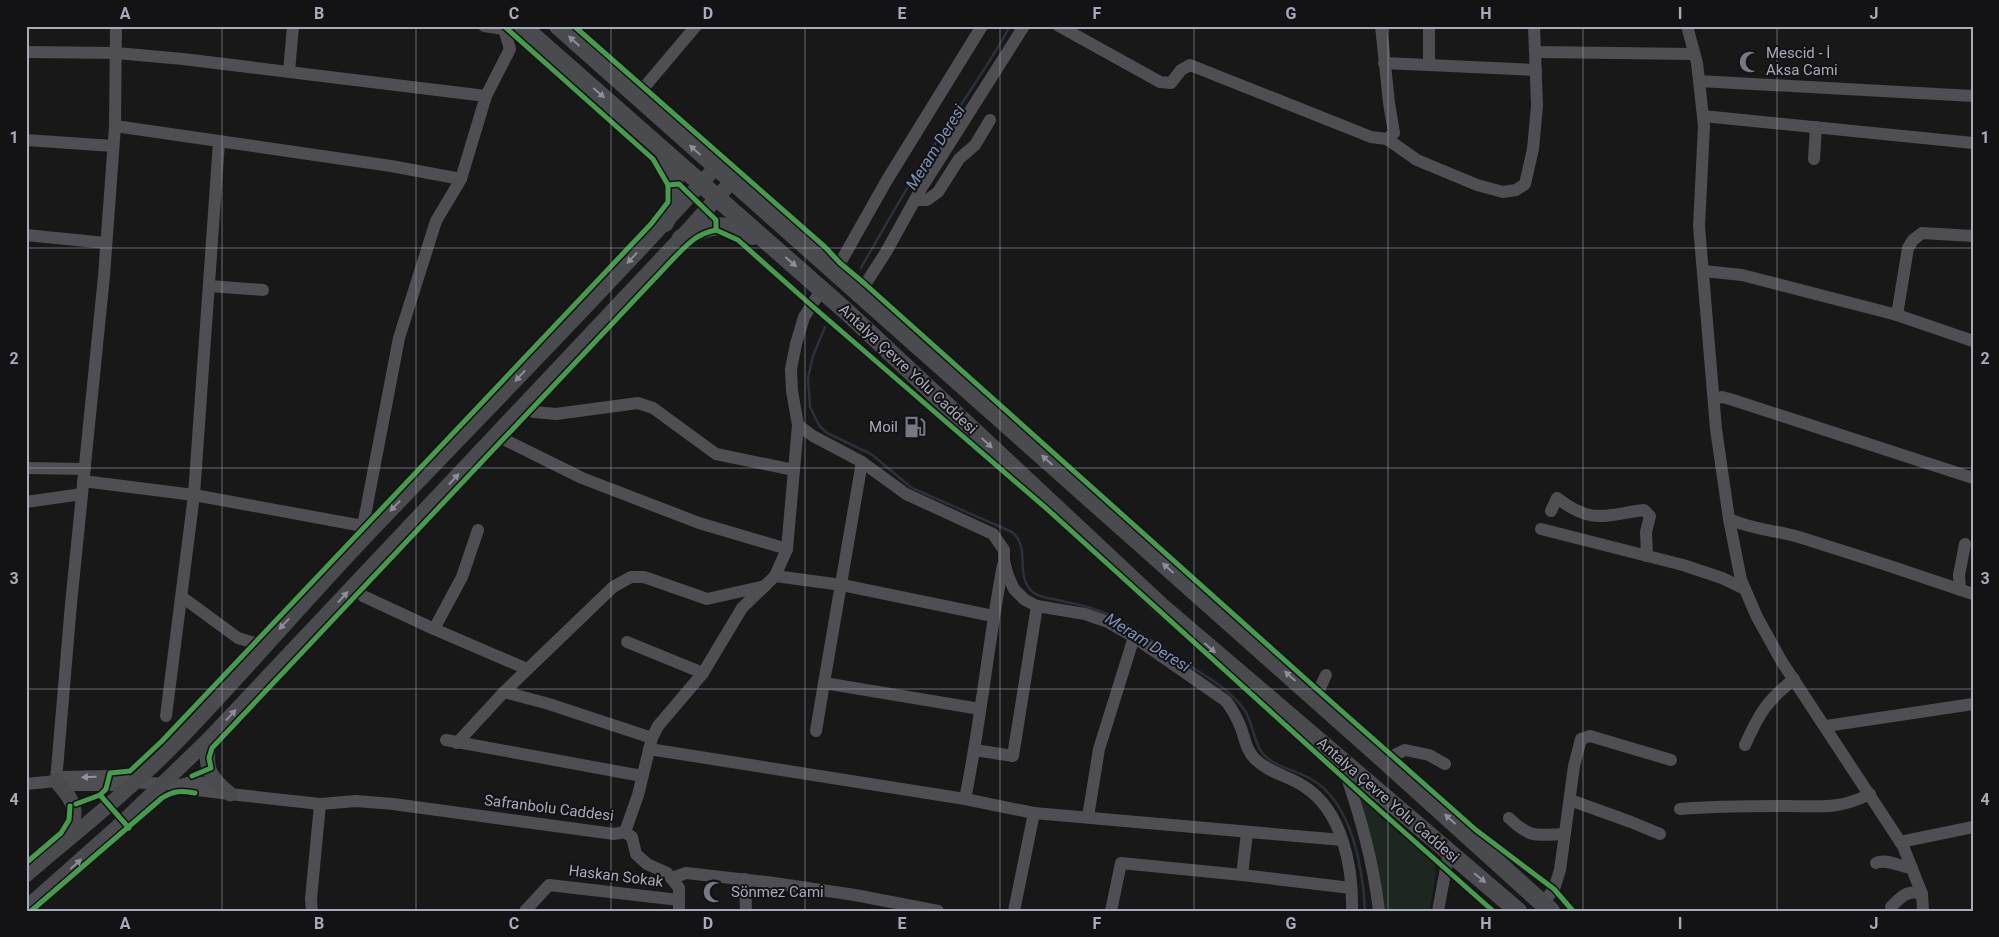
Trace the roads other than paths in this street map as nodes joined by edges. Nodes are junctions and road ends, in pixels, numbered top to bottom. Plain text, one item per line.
1 (116, 26) edge
2 (293, 26) edge
3 (484, 26) edge
4 (522, 26) edge
5 (558, 26) edge
6 (696, 26) edge
7 (982, 26) edge
8 (1024, 26) edge
9 (1059, 26) edge
10 (1429, 26) edge
11 (1534, 26) edge
12 (1687, 26) edge
13 (1377, 27) edge
14 (505, 28) edge
15 (26, 52) edge
16 (116, 52) junction
17 (1536, 52) junction
18 (1694, 54) junction
19 (1384, 63) junction
20 (1430, 65) junction
21 (1536, 70) junction
22 (289, 72) junction
23 (1699, 81) junction
24 (486, 96) junction
25 (1973, 96) edge
26 (636, 97) junction
27 (1703, 116) junction
28 (990, 120) dead end
29 (115, 126) junction
30 (1816, 127) junction
31 (1387, 139) junction
32 (26, 140) edge
33 (218, 142) junction
34 (1973, 143) edge
35 (113, 146) junction
36 (662, 148) junction
37 (1814, 159) dead end
38 (715, 168) junction
39 (461, 179) junction
40 (731, 182) junction
41 (701, 183) junction
42 (717, 198) junction
43 (915, 200) junction
44 (665, 223) junction
45 (26, 235) edge
46 (1973, 236) edge
47 (680, 238) junction
48 (106, 243) junction
49 (772, 245) junction
50 (1703, 271) junction
51 (835, 272) junction
52 (209, 286) junction
53 (822, 289) junction
54 (263, 290) dead end
55 (860, 294) junction
56 (1897, 315) junction
57 (1973, 341) edge
58 (1714, 399) junction
59 (522, 405) junction
60 (798, 425) junction
61 (495, 435) junction
62 (862, 462) junction
63 (26, 468) edge
64 (794, 470) junction
65 (84, 475) junction
66 (1973, 478) edge
67 (82, 494) junction
68 (194, 495) junction
69 (26, 502) edge
70 (1552, 511) dead end
71 (1729, 519) junction
72 (366, 529) junction
73 (1541, 529) dead end
74 (478, 530) dead end
75 (1965, 544) dead end
76 (787, 549) junction
77 (1647, 556) junction
78 (1004, 562) junction
79 (775, 576) junction
80 (842, 585) junction
81 (765, 586) junction
82 (1745, 590) junction
83 (1967, 592) edge
84 (363, 596) dead end
85 (182, 597) junction
86 (1037, 606) junction
87 (993, 616) junction
88 (434, 629) junction
89 (1134, 637) junction
90 (627, 642) dead end
91 (264, 646) junction
92 (527, 669) junction
93 (703, 673) junction
94 (1326, 675) dead end
95 (1794, 679) junction
96 (824, 682) junction
97 (504, 692) junction
98 (1315, 698) junction
99 (1973, 704) edge
100 (980, 709) junction
101 (166, 716) dead end
102 (1826, 726) junction
103 (816, 731) dead end
104 (209, 739) junction
105 (651, 744) junction
106 (1745, 745) dead end
107 (975, 750) junction
108 (1339, 758) junction
109 (1384, 760) junction
110 (1671, 760) dead end
111 (1444, 764) dead end
112 (642, 776) junction
113 (56, 781) junction
114 (132, 782) junction
115 (26, 784) edge
116 (162, 784) junction
117 (230, 794) junction
118 (1870, 794) junction
119 (965, 799) junction
120 (1570, 800) junction
121 (320, 804) junction
122 (1680, 810) dead end
123 (1034, 813) junction
124 (1088, 817) junction
125 (1509, 818) dead end
126 (1973, 827) edge
127 (625, 832) junction
128 (1247, 833) junction
129 (1565, 834) junction
130 (1660, 834) dead end
131 (1342, 840) junction
132 (1900, 842) junction
133 (62, 844) junction
134 (1449, 852) junction
135 (1876, 863) dead end
136 (1912, 868) junction
137 (26, 875) edge
138 (1242, 875) junction
139 (672, 878) junction
140 (745, 880) junction
141 (1351, 888) junction
142 (1922, 894) junction
143 (679, 905) edge
144 (1547, 907) edge
145 (1890, 907) dead end
146 (26, 908) edge
147 (1517, 910) edge
148 (312, 911) edge
149 (524, 911) edge
150 (746, 911) edge
151 (938, 911) edge
152 (1014, 911) edge
153 (1111, 911) edge
154 (1352, 911) edge
155 (1379, 911) edge
156 (1438, 911) edge
157 (1923, 911) edge

1 - 16 street
2 - 22 street
3 - 14 street
4 -> 36 highway, Antalya Çevre Yolu Caddesi
26 -> 5 highway, Antalya Çevre Yolu Caddesi
6 - 26 street
7 - 51 street
8 - 43 street
9 - 31 street
10 - 20 street
11 - 17 street
12 - 18 street
13 - 19 street
14 - 24 street
15 - 16 street
16 - 22 street
16 - 29 street
17 - 18 street
17 - 21 street
18 - 23 street
19 - 20 street
19 - 31 street
20 - 21 street
21 - 31 street
22 - 24 street
23 - 25 street
23 - 27 street
24 - 39 street
38 -> 26 highway, Antalya Çevre Yolu Caddesi
27 - 30 street
27 - 50 street
28 - 43 street
29 - 33 street
29 - 35 street
30 - 34 street
30 - 37 street
32 - 35 street
33 - 39 street
33 - 52 street
35 - 48 street
36 - 41 highway, Antalya Çevre Yolu Caddesi
36 - 44 highway
38 - 40 highway, Antalya Çevre Yolu Caddesi
38 - 41 main road
39 - 72 street
40 - 42 main road
40 - 51 highway, Antalya Çevre Yolu Caddesi
41 - 42 highway, Antalya Çevre Yolu Caddesi
41 - 44 main road
42 - 47 main road
42 - 49 highway, Antalya Çevre Yolu Caddesi
43 - 55 street
44 -> 72 main road
45 - 48 street
46 - 56 street
47 - 49 highway
47 - 59 main road
48 - 65 street
49 -> 53 highway, Antalya Çevre Yolu Caddesi
50 - 56 street
50 - 58 street
51 - 55 highway, Antalya Çevre Yolu Caddesi
52 - 54 street
52 - 68 street
53 - 60 street, Safranbolu Caddesi
53 -> 108 highway, Antalya Çevre Yolu Caddesi
98 -> 55 highway, Antalya Çevre Yolu Caddesi
56 - 57 street
58 - 66 street
58 - 71 street
59 - 61 main road
59 - 64 street
60 - 62 street
60 - 64 street, Safranbolu Caddesi
61 - 76 street
104 -> 61 main road
62 - 78 street
62 - 80 street
63 - 65 street
64 - 76 street, Safranbolu Caddesi
65 - 67 street
65 - 68 street
67 - 69 street
67 - 113 street
68 - 72 street
68 - 85 street
70 - 77 street
71 - 82 street
71 - 83 street
72 -> 91 main road
73 - 77 street
74 - 88 street
75 - 83 street
76 - 79 street, Safranbolu Caddesi
77 - 82 street
78 - 86 street
78 - 87 street
79 - 80 street
79 - 81 street, Safranbolu Caddesi
80 - 87 street
80 - 96 street
81 - 92 street
81 - 93 street, Safranbolu Caddesi
82 - 95 street
84 - 88 street
85 - 91 street
85 - 101 street
86 - 89 street
86 - 107 street
87 - 100 street
88 - 92 street
89 - 124 street
89 - 131 street
90 - 93 street
91 - 114 main road
92 - 97 street
93 - 105 street, Safranbolu Caddesi
94 - 98 street
95 - 102 street
95 - 106 street
96 - 100 street
96 - 103 street
97 - 105 street
97 - 112 street
98 - 109 highway, Antalya Çevre Yolu Caddesi
99 - 102 street
100 - 107 street
102 - 118 street
104 - 116 main road
104 - 117 main road
105 - 112 street, Safranbolu Caddesi
105 - 119 street
107 - 119 street
108 - 134 highway, Antalya Çevre Yolu Caddesi
108 - 155 street
109 - 111 street
144 -> 109 highway, Antalya Çevre Yolu Caddesi
110 - 120 street
112 - 127 street, Safranbolu Caddesi
113 - 114 street, Safranbolu Caddesi
113 - 115 street, Safranbolu Caddesi
113 - 133 main road
114 - 116 street, Safranbolu Caddesi
114 - 133 main road
116 - 117 street, Safranbolu Caddesi
146 -> 116 main road
117 - 121 street, Safranbolu Caddesi
118 - 122 street
118 - 132 street
119 - 123 street
120 - 129 street
120 - 130 street
121 - 127 street, Safranbolu Caddesi
121 - 148 street
123 - 124 street
123 - 152 street
124 - 128 street
125 - 129 street
126 - 132 street
127 - 139 street
128 - 131 street
128 - 138 street
129 - 144 street
131 - 141 street
132 - 136 street
133 - 137 main road
134 -> 147 highway, Antalya Çevre Yolu Caddesi
134 - 156 street
135 - 136 street
136 - 142 street
138 - 141 street
138 - 153 street
139 - 140 street
139 - 143 street
140 - 150 street
140 - 151 street
141 - 154 street
142 - 145 street
142 - 157 street
143 - 149 street, Haskan Sokak

